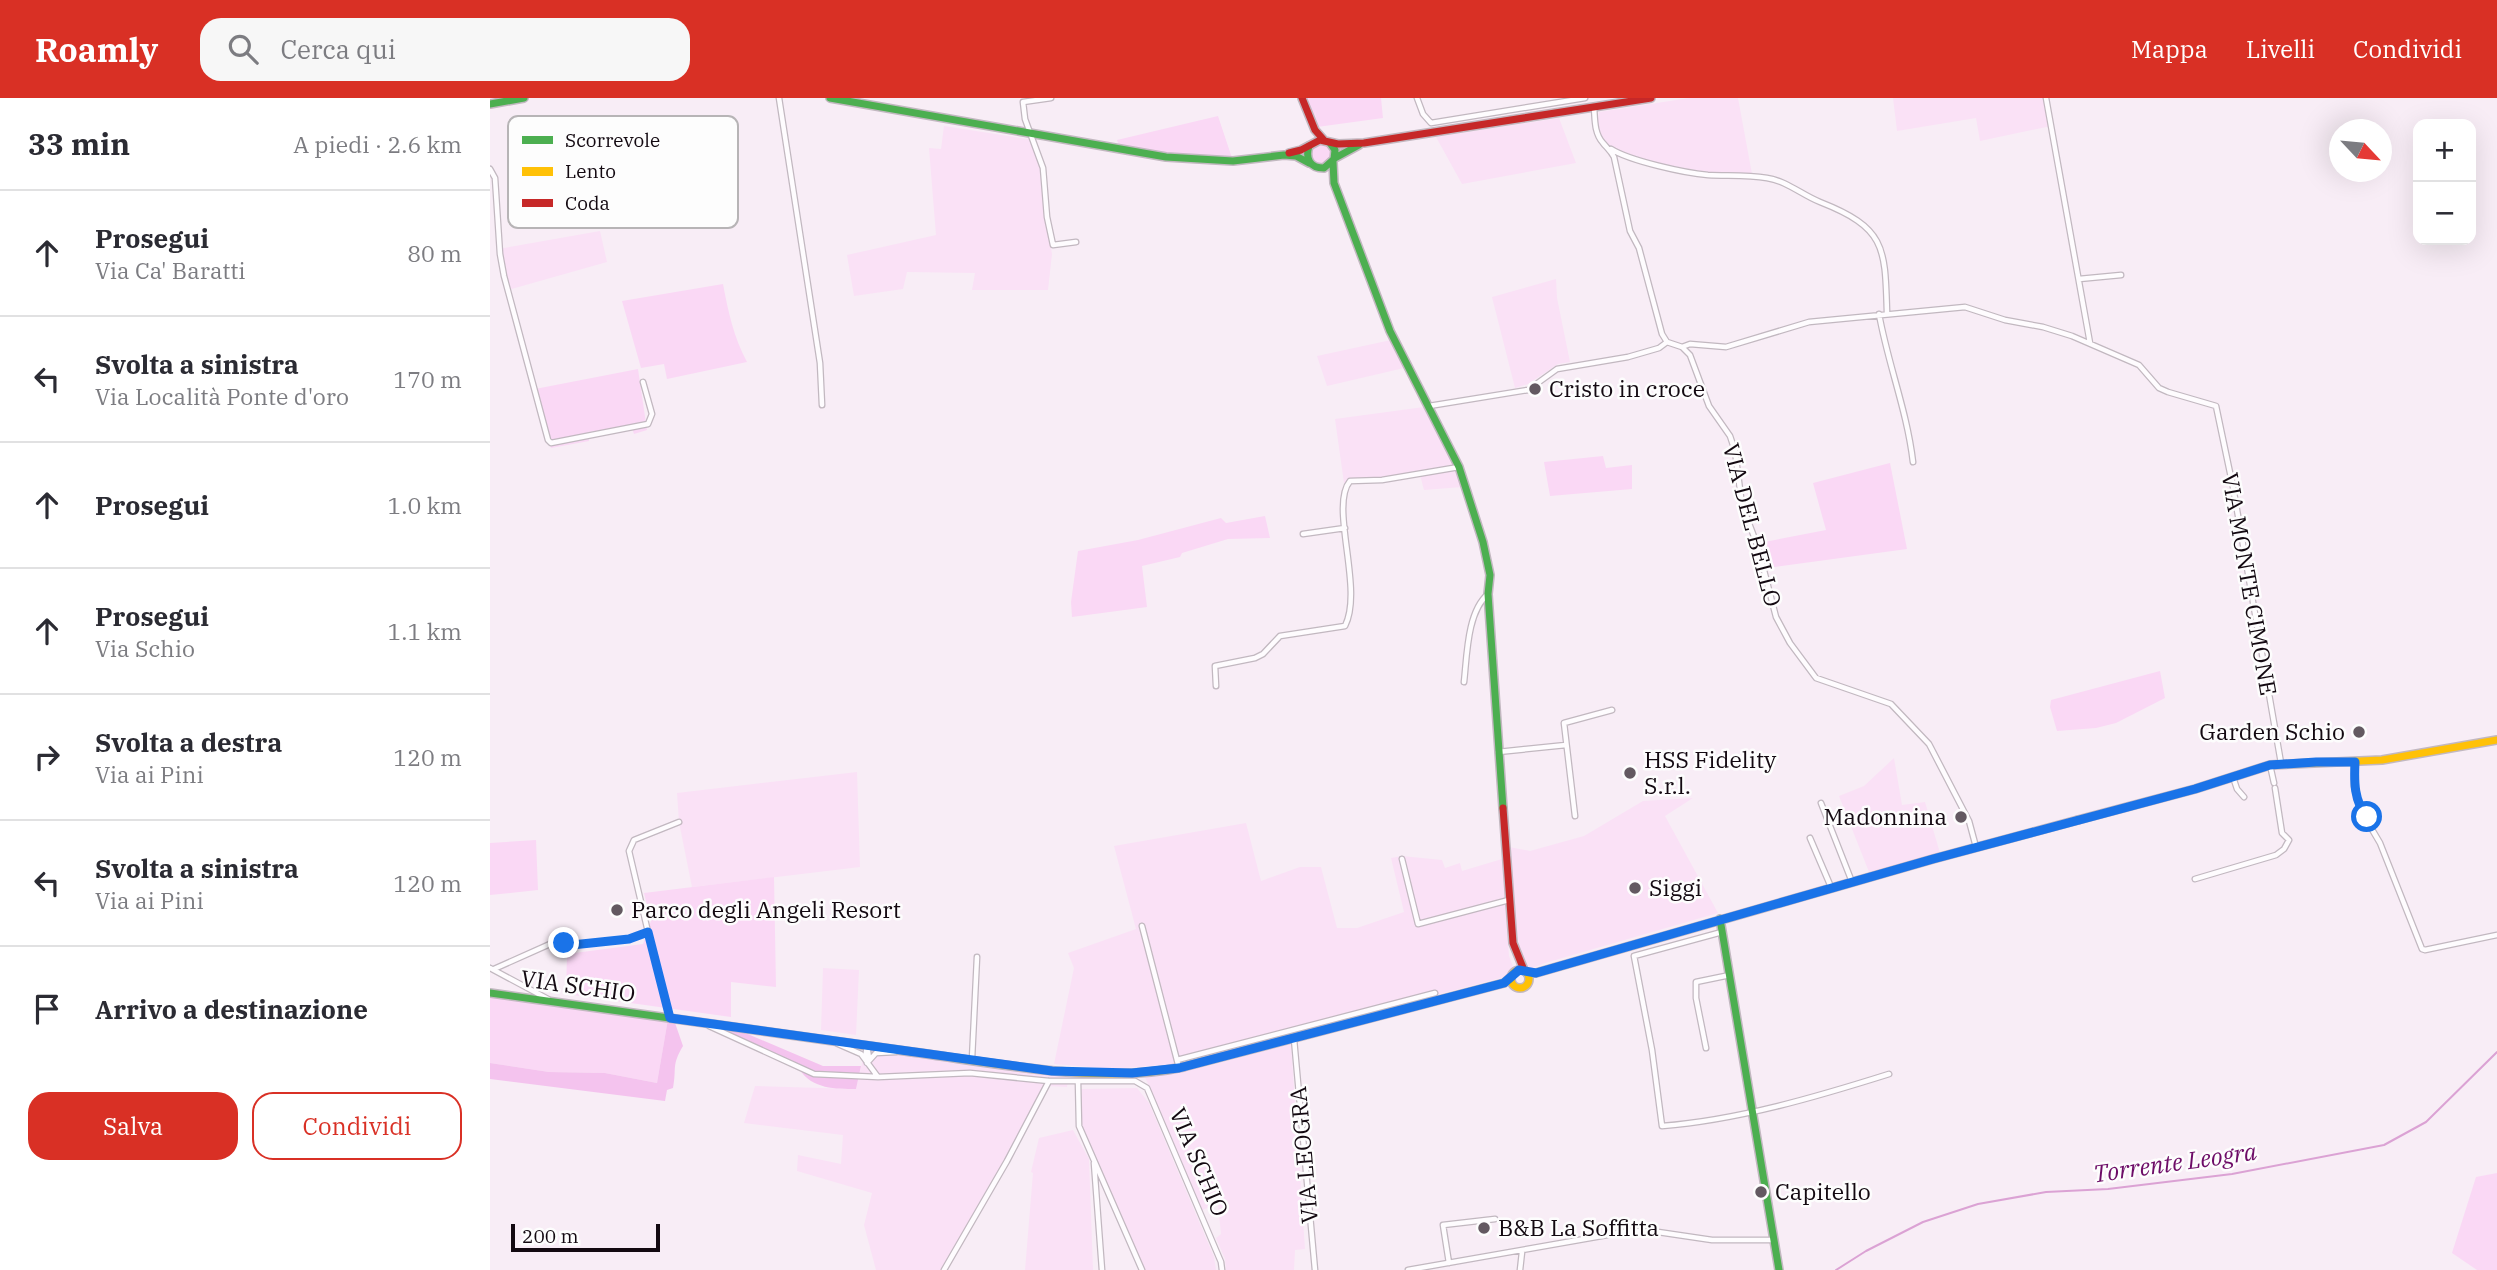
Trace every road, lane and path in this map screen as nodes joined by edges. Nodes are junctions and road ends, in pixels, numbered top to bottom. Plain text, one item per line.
1 (524, 98) edge
2 (779, 98) edge
3 (830, 98) edge
4 (1017, 98) edge
5 (1051, 98) edge
6 (1302, 98) edge
7 (1417, 98) edge
8 (1585, 98) edge
9 (1606, 98) edge
10 (1651, 98) edge
11 (2046, 98) edge
12 (1023, 102) junction
13 (490, 104) edge
14 (1614, 104) junction
15 (1594, 107) junction
16 (1311, 121) junction
17 (1029, 134) junction
18 (1328, 142) junction
19 (1364, 143) junction
20 (1310, 145) junction
21 (1609, 148) junction
22 (1284, 155) junction
23 (1334, 160) junction
24 (1309, 163) junction
25 (490, 169) edge
26 (1321, 169) junction
27 (1334, 183) junction
28 (1076, 242) dead end
29 (2121, 275) dead end
30 (2078, 279) junction
31 (1887, 313) junction
32 (1880, 314) junction
33 (1667, 342) junction
34 (2090, 344) junction
35 (1682, 347) junction
36 (643, 382) dead end
37 (822, 405) dead end
38 (1428, 406) junction
39 (1913, 462) dead end
40 (1459, 467) junction
41 (1345, 528) junction
42 (1303, 534) dead end
43 (1488, 594) junction
44 (1464, 682) dead end
45 (1216, 686) dead end
46 (1612, 710) dead end
47 (2497, 740) edge
48 (1566, 745) junction
49 (1497, 752) junction
50 (2355, 762) junction
51 (2281, 763) junction
52 (2270, 765) junction
53 (2233, 776) junction
54 (2244, 797) dead end
55 (1821, 803) dead end
56 (1575, 816) dead end
57 (679, 822) dead end
58 (1811, 838) dead end
59 (1976, 848) junction
60 (1402, 859) dead end
61 (2195, 879) dead end
62 (1853, 882) junction
63 (1832, 888) junction
64 (1509, 900) junction
65 (1720, 919) junction
66 (1142, 926) dead end
67 (648, 932) junction
68 (1722, 932) junction
69 (2497, 935) edge
70 (976, 957) dead end
71 (492, 969) edge
72 (1731, 975) junction
73 (1520, 976) junction
74 (490, 993) edge
75 (1434, 993) dead end
76 (552, 1002) junction
77 (670, 1018) junction
78 (702, 1022) junction
79 (813, 1037) junction
80 (1294, 1039) junction
81 (867, 1045) junction
82 (1706, 1048) dead end
83 (910, 1051) junction
84 (972, 1060) junction
85 (867, 1061) junction
86 (1178, 1064) junction
87 (1889, 1074) dead end
88 (878, 1077) junction
89 (1049, 1081) junction
90 (1078, 1081) junction
91 (1752, 1111) junction
92 (1093, 1159) junction
93 (1496, 1219) dead end
94 (1772, 1240) junction
95 (1522, 1252) junction
96 (1449, 1263) junction
97 (944, 1270) edge
98 (1102, 1270) edge
99 (1142, 1270) edge
100 (1222, 1270) edge
101 (1315, 1270) edge
102 (1408, 1270) edge
103 (1520, 1270) edge
104 (1779, 1270) edge

1 - 13 main road
2 - 37 street
3 - 17 main road
4 - 12 street
5 - 12 street
6 - 16 main road
7 - 8 street
9 - 14 street
10 - 14 main road
11 - 30 street
12 - 17 street
14 - 15 main road
15 - 19 main road
15 - 21 street
16 - 18 main road
16 - 20 main road
17 - 22 main road
17 - 28 street
18 - 19 main road
18 - 20 main road
18 - 23 main road
19 - 23 main road
20 - 22 main road
20 - 24 main road
21 - 31 street
21 - 33 street
22 - 24 main road
23 - 26 main road
23 - 27 main road
24 - 26 main road
25 - 36 street
26 - 27 main road
27 - 38 main road
29 - 30 street
30 - 34 street
31 - 32 street
31 - 34 street
32 - 35 street
32 - 39 street
33 - 35 street
33 - 38 street
34 - 51 street, VIA MONTE CIMONE
35 - 59 street, VIA DEL BELLO
38 - 40 main road
40 - 41 street
40 - 43 main road
41 - 42 street
41 - 45 street
43 - 44 street
43 - 49 main road
46 - 48 street
47 - 50 main road, VIA SCHIO
48 - 49 street
48 - 56 street
49 - 64 main road
50 - 51 main road, VIA SCHIO
50 - 69 street
51 - 52 main road, VIA SCHIO
52 - 53 main road, VIA SCHIO
52 - 61 street
53 - 54 street
53 - 59 main road, VIA SCHIO
55 - 62 street
57 - 67 street
58 - 63 street
59 - 62 main road, VIA SCHIO
60 - 64 street
62 - 63 main road, VIA SCHIO
63 - 65 main road, VIA SCHIO
64 - 73 main road
65 - 68 main road
65 - 73 main road, VIA SCHIO
66 - 86 street
67 - 71 street
67 - 77 street
68 - 72 main road
68 - 91 street
70 - 84 street
71 - 76 street
72 - 82 street
72 - 91 main road
73 - 80 main road, VIA SCHIO
74 - 76 main road, VIA SCHIO
75 - 86 street, VIA SCHIO
76 - 77 main road, VIA SCHIO
77 - 78 main road, VIA SCHIO
78 - 79 main road, VIA SCHIO
78 - 88 street, VIA SCHIO
79 - 81 main road, VIA SCHIO
79 - 85 street, VIA SCHIO
80 - 86 main road, VIA SCHIO
80 - 101 street, VIA LEOGRA
81 - 83 main road, VIA SCHIO
81 - 85 street
83 - 84 main road, VIA SCHIO
83 - 85 street, VIA SCHIO
84 - 86 main road, VIA SCHIO
85 - 88 street, VIA SCHIO
87 - 91 street
88 - 89 street, VIA SCHIO
89 - 90 street, VIA SCHIO
89 - 97 street
90 - 92 street
90 - 100 street, VIA SCHIO
91 - 94 main road
92 - 98 street
92 - 99 street
93 - 96 street
94 - 95 street
94 - 104 main road
95 - 96 street
95 - 103 street
96 - 102 street

